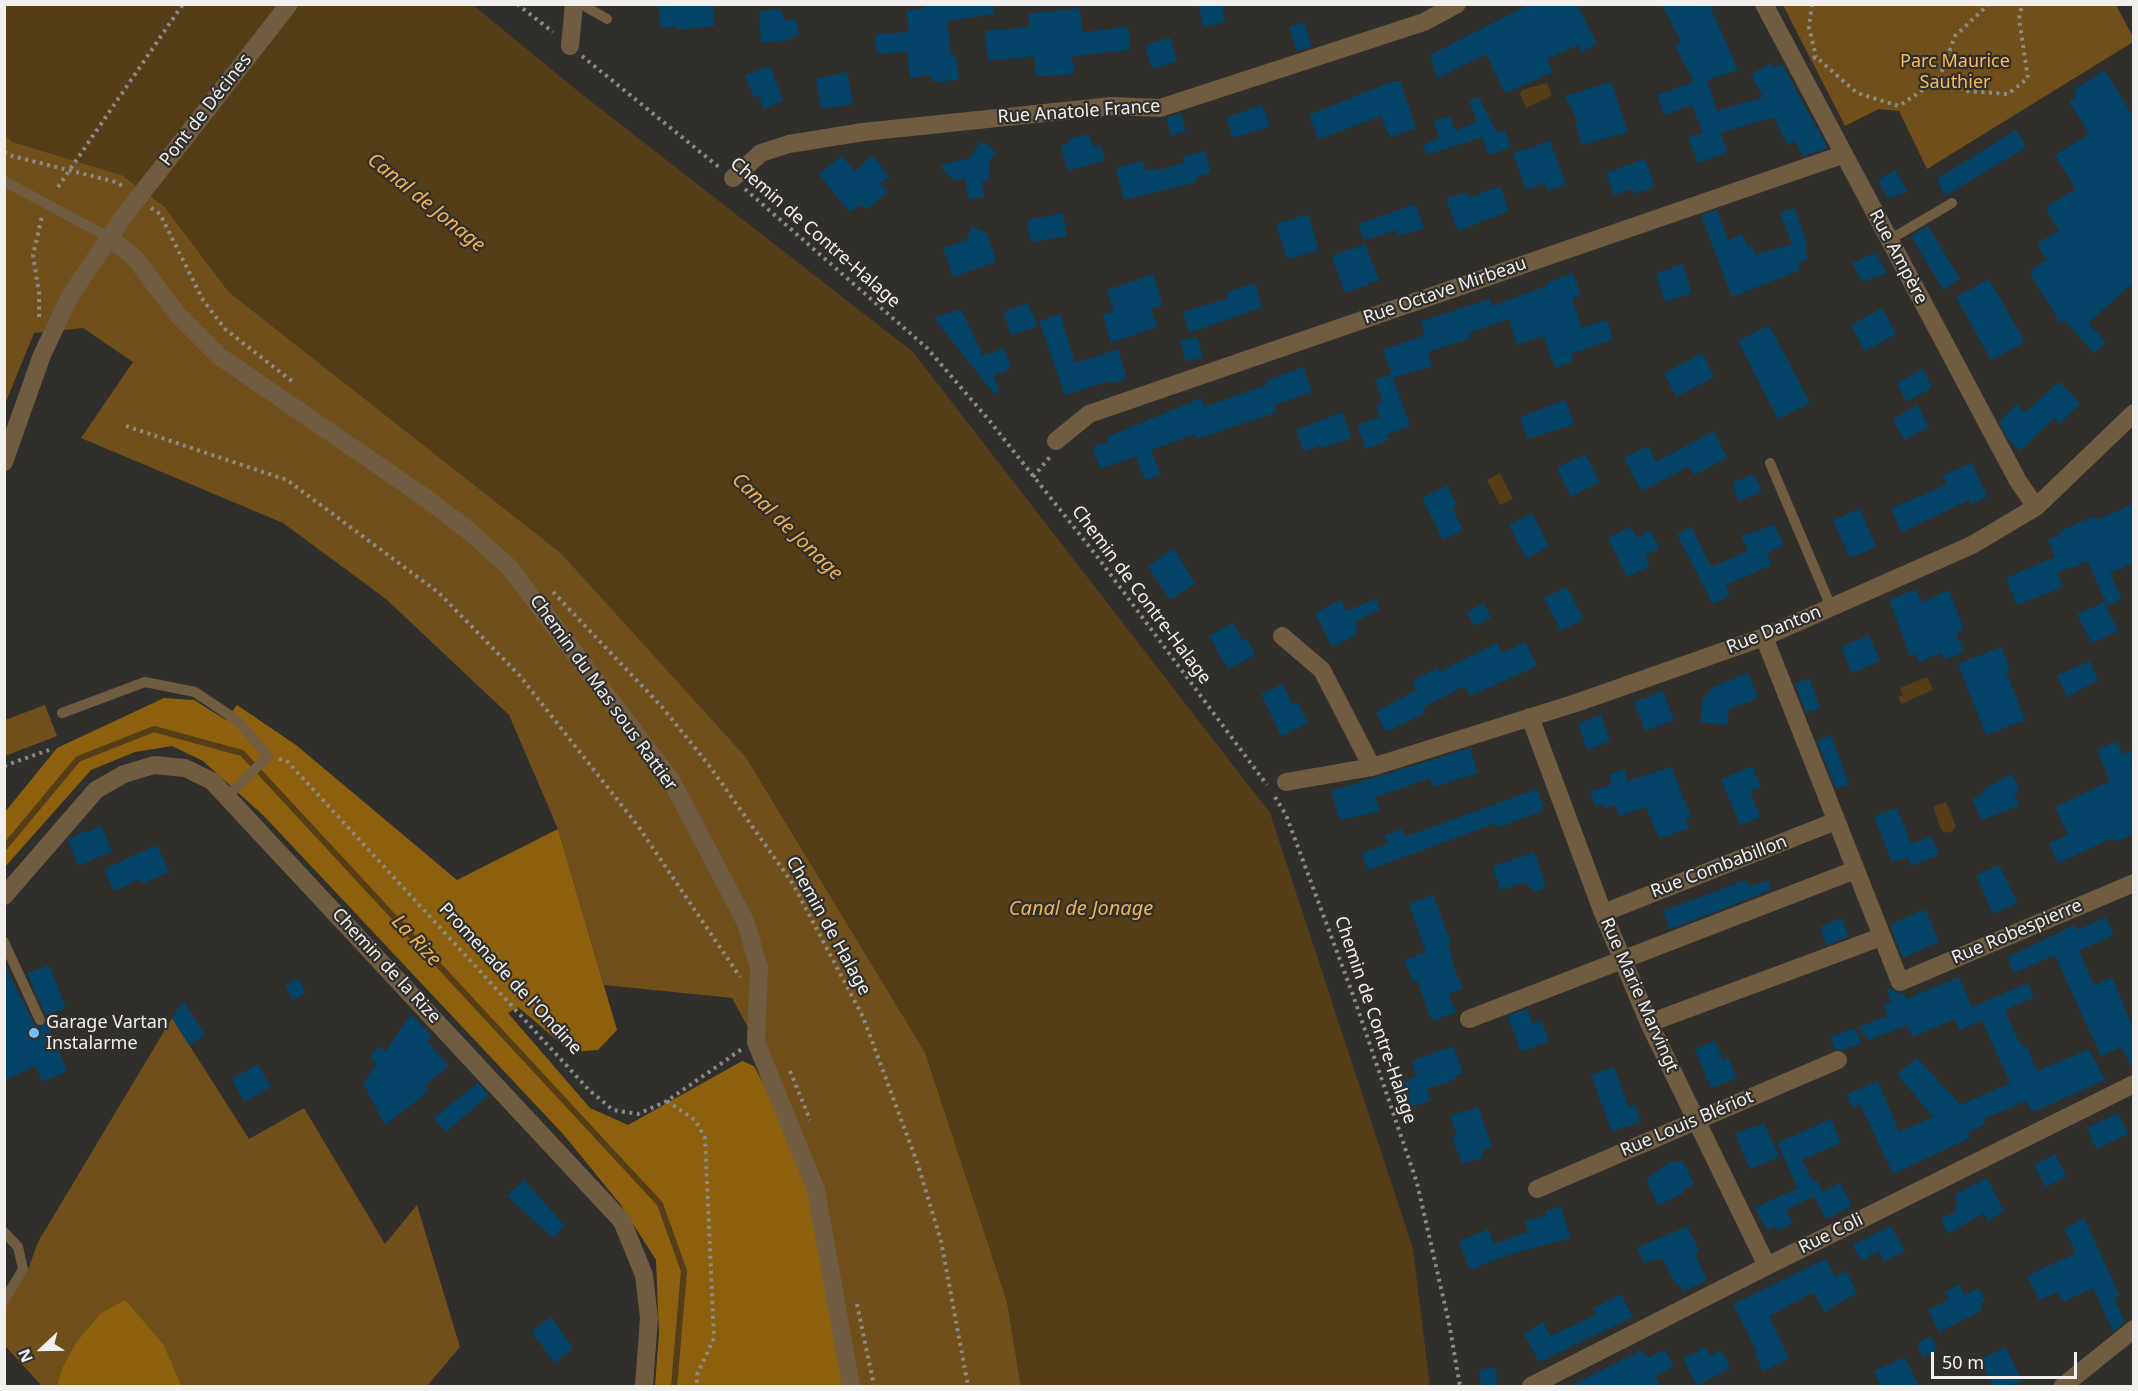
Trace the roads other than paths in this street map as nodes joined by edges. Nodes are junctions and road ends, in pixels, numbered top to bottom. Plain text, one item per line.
1 (288, 4) edge
2 (574, 4) edge
3 (581, 4) edge
4 (1457, 4) edge
5 (1764, 4) edge
6 (607, 19) dead end
7 (570, 46) road end
8 (1842, 154) junction
9 (733, 178) road end
10 (4, 181) edge
11 (1952, 203) dead end
12 (108, 237) junction
13 (1889, 240) junction
14 (2133, 413) edge
15 (1054, 448) road end
16 (4, 462) edge
17 (1770, 463) dead end
18 (2036, 507) junction
19 (1832, 607) junction
20 (1282, 636) dead end
21 (1764, 637) junction
22 (62, 713) dead end
23 (1530, 717) junction
24 (1372, 767) junction
25 (1286, 782) dead end
26 (233, 790) junction
27 (1836, 821) junction
28 (1855, 870) junction
29 (2133, 883) edge
30 (4, 896) edge
31 (1603, 912) junction
32 (1881, 937) junction
33 (4, 942) edge
34 (1621, 959) junction
35 (1469, 1019) dead end
36 (40, 1020) dead end
37 (1649, 1023) junction
38 (1838, 1060) dead end
39 (2133, 1084) edge
40 (1696, 1119) junction
41 (1537, 1189) dead end
42 (4, 1232) edge
43 (1767, 1266) junction
44 (4, 1301) edge
45 (2133, 1329) edge
46 (644, 1386) edge
47 (851, 1386) edge
48 (1531, 1386) edge
49 (2063, 1386) edge

1 - 12 street, Pont de Décines, bridge
2 - 7 street
3 - 6 lane
4 - 9 street, Rue Anatole France
5 - 8 street, Rue Ampère
8 - 13 street, Rue Ampère
8 - 15 street, Rue Octave Mirbeau
10 - 12 lane
11 - 13 lane
12 - 16 street, Pont de Décines
12 - 47 street, Chemin du Mas sous Rattier
13 - 18 street, Rue Ampère
14 - 18 street, Rue Danton
17 - 19 lane
18 - 19 street, Rue Danton
19 - 21 street, Rue Danton
20 - 24 street
21 - 23 street, Rue Danton
21 - 27 street
22 - 26 lane
23 - 24 street, Rue Danton
23 - 31 street, Rue Marie Marvingt
24 - 25 street, Rue Danton
26 - 30 street, Chemin de la Rize
26 - 46 street, Chemin de la Rize
27 - 28 street
27 - 31 street, Rue Combabillon
28 - 32 street
28 - 34 street
29 - 32 street, Rue Robespierre
31 - 34 street, Rue Marie Marvingt
32 - 37 street
33 - 36 lane
34 - 35 street
34 - 37 street, Rue Marie Marvingt
37 - 40 street, Rue Marie Marvingt
38 - 40 street, Rue Louis Blériot
39 - 43 street, Rue Coli
40 - 41 street, Rue Louis Blériot
40 - 43 street, Rue Marie Marvingt
42 - 44 lane
43 - 48 street, Rue Coli
45 - 49 street

